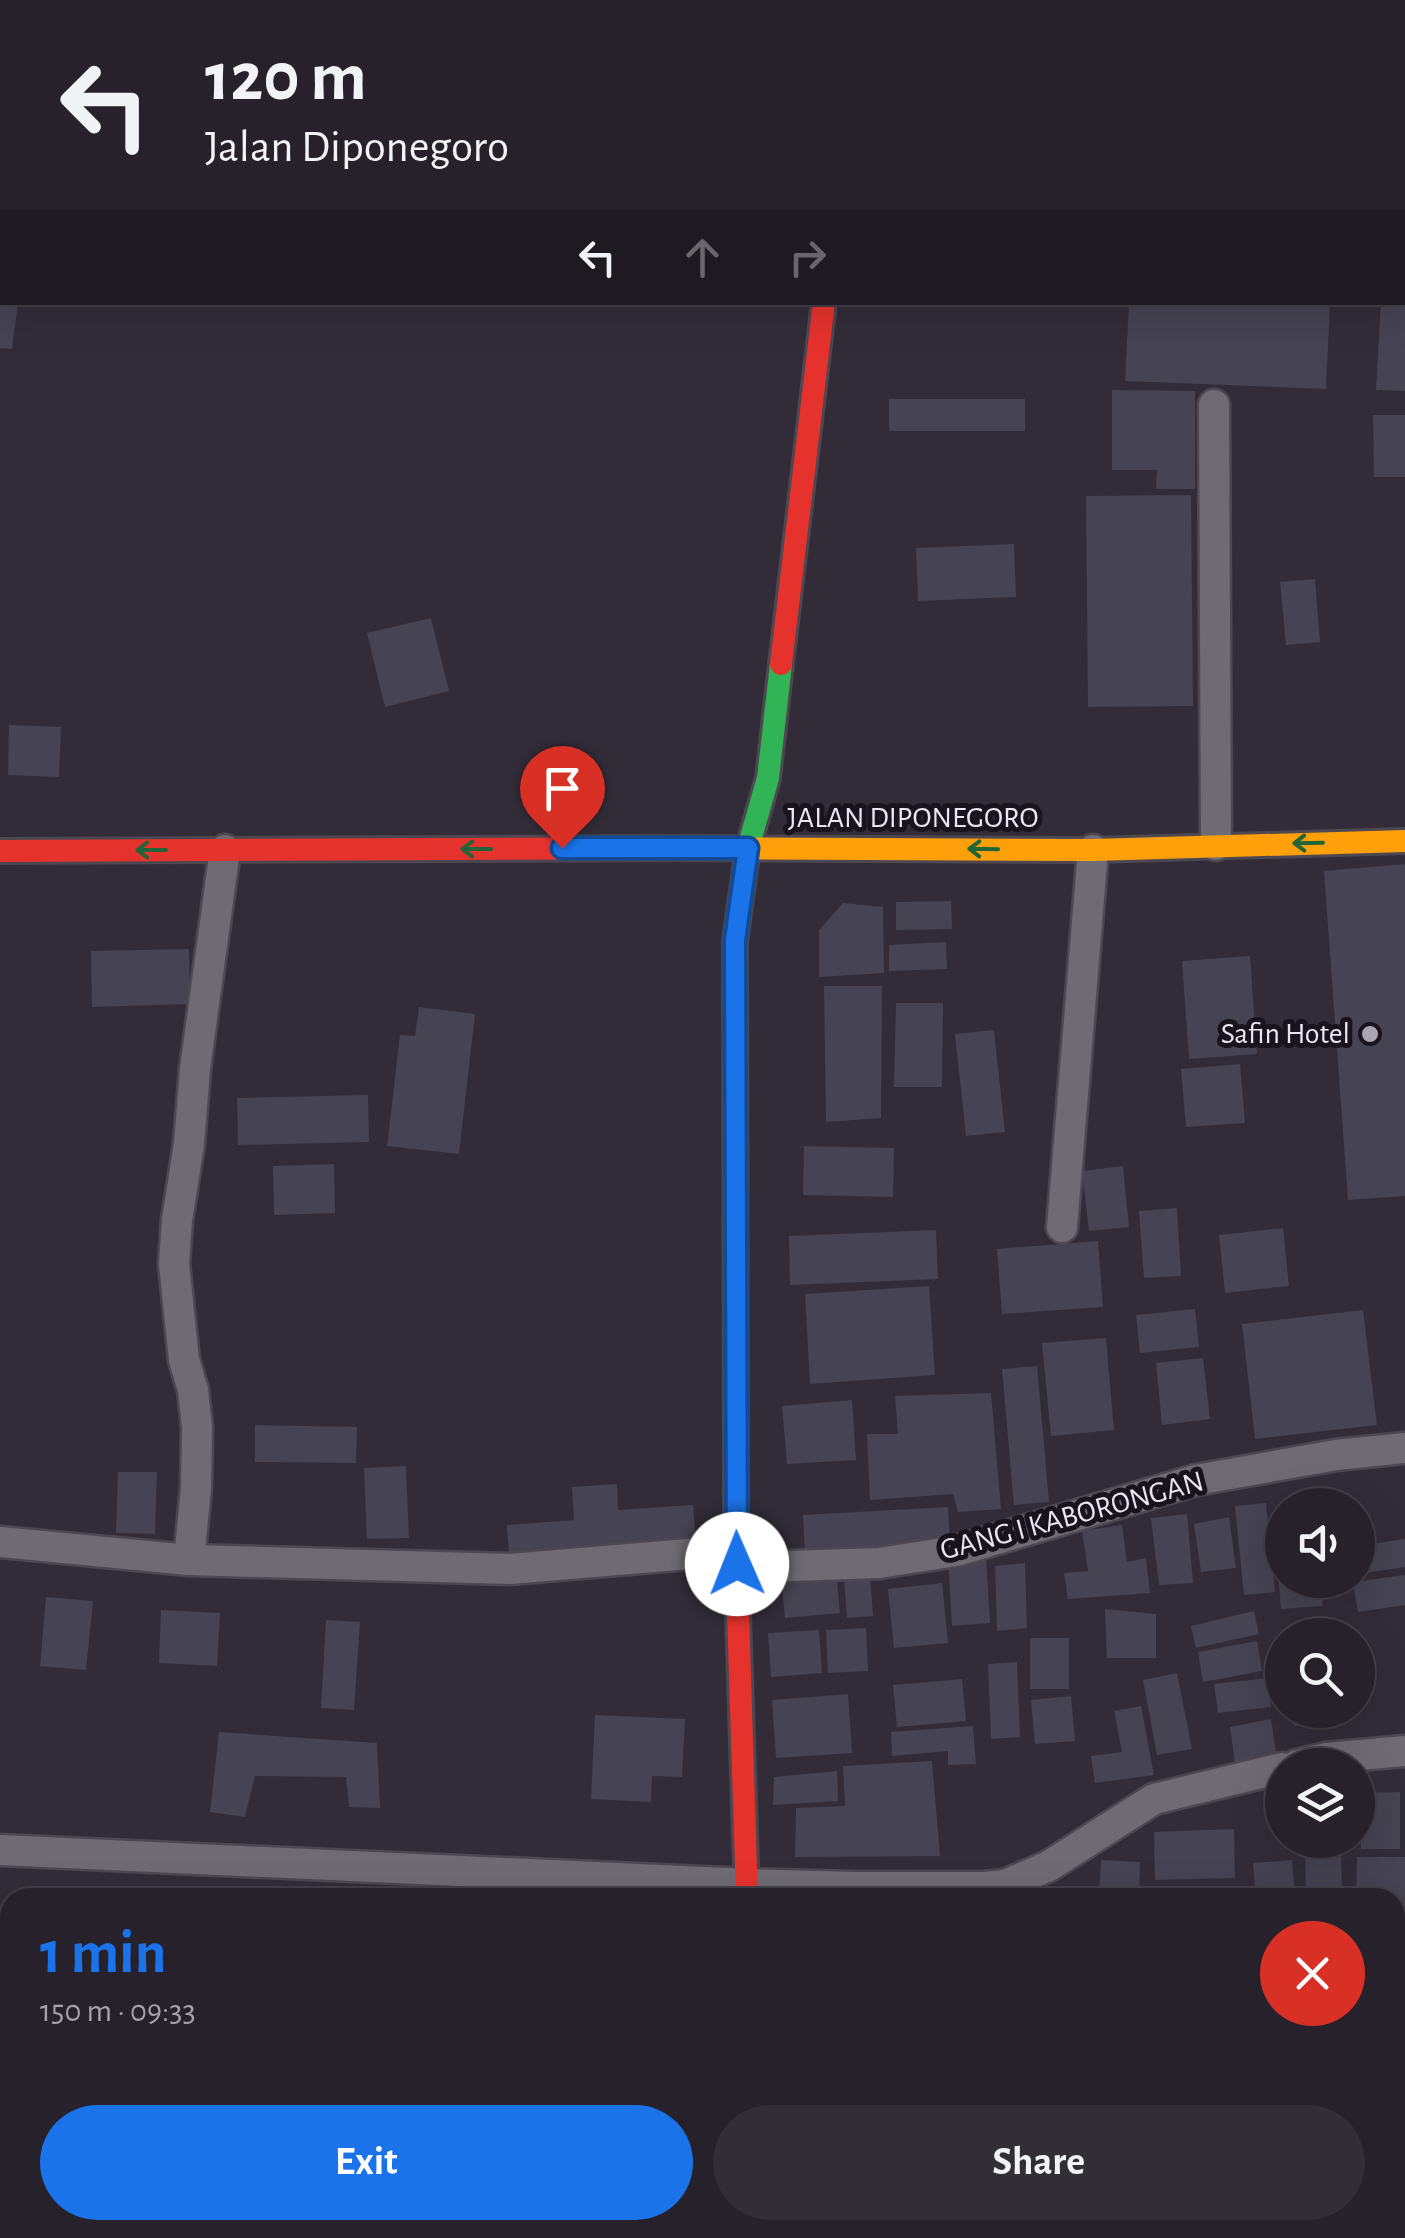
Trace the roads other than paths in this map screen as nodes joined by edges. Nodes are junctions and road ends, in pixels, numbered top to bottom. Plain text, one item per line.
1 (824, 305) edge
2 (1214, 405) dead end
3 (1405, 841) edge
4 (1216, 844) junction
5 (748, 848) junction
6 (0, 850) edge
7 (226, 850) junction
8 (1093, 850) junction
9 (1062, 1227) dead end
10 (1405, 1448) edge
11 (0, 1542) edge
12 (736, 1557) junction
13 (189, 1560) junction
14 (1405, 1751) edge
15 (1375, 1754) edge
16 (1265, 1772) edge
17 (0, 1850) edge
18 (692, 1888) edge
19 (747, 1888) edge
20 (852, 1888) edge

1 - 5 main road
2 - 4 street
3 -> 4 main road, JALAN DIPONEGORO
4 - 8 main road, JALAN DIPONEGORO
5 -> 7 main road, JALAN DIPONEGORO
8 -> 5 main road, JALAN DIPONEGORO
5 - 12 main road
7 -> 6 main road, JALAN DIPONEGORO
7 - 13 street
8 - 9 street
10 - 12 street, GANG I KABORONGAN
11 - 13 street, GANG I KABORONGAN
12 - 13 street, GANG I KABORONGAN
12 - 19 main road
14 - 15 street
16 - 20 street
17 - 18 street

